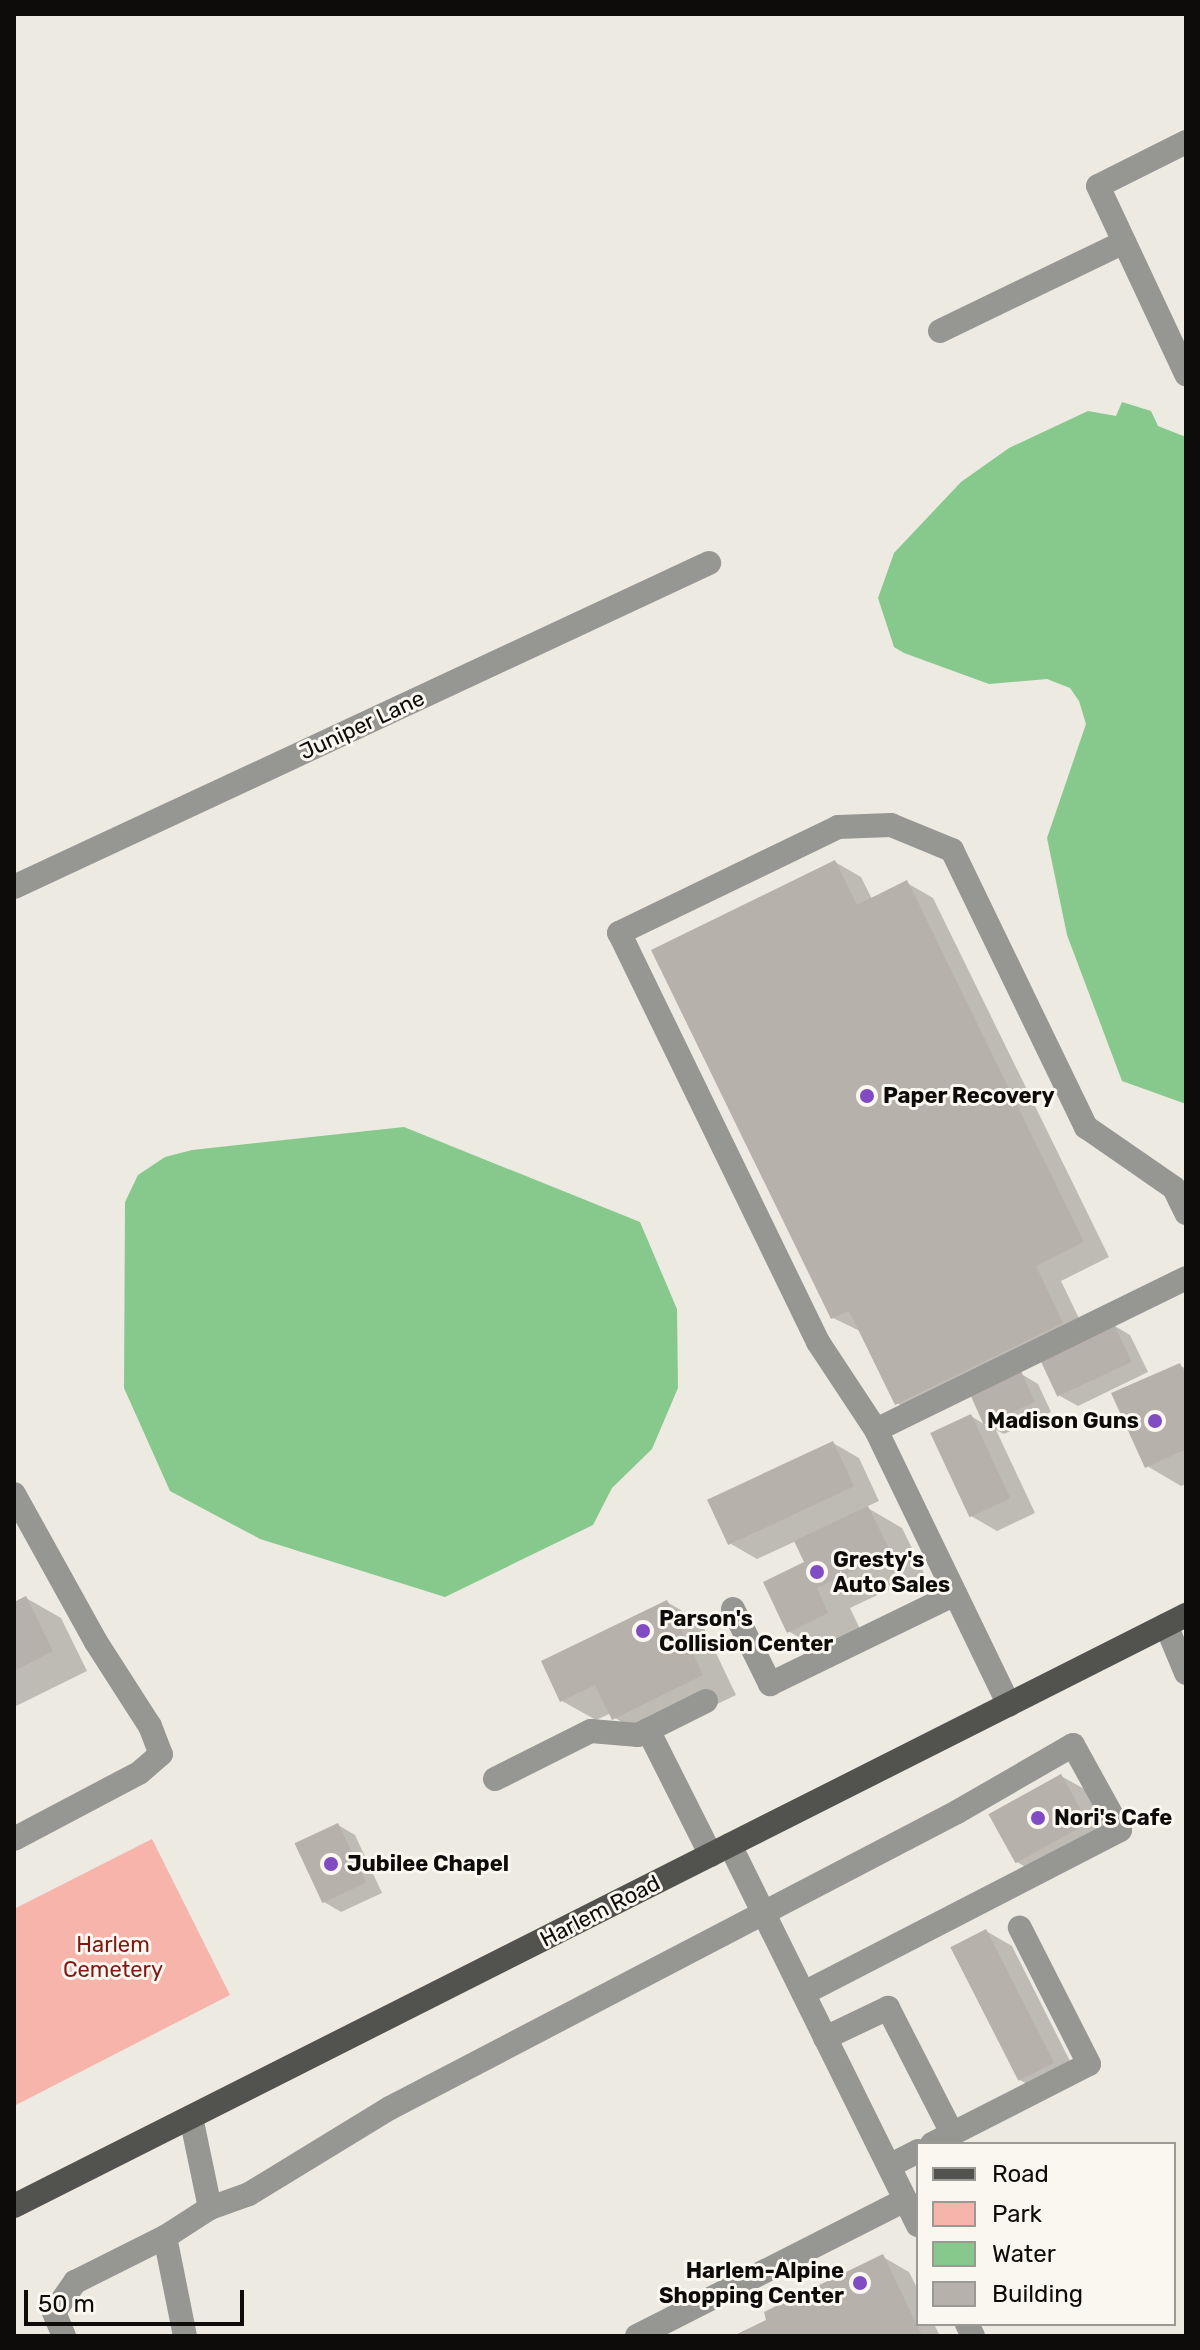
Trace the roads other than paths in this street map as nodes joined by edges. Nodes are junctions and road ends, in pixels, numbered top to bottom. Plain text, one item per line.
1 (1186, 142) edge
2 (1124, 242) junction
3 (940, 331) dead end
4 (1186, 374) edge
5 (709, 563) dead end
6 (14, 887) edge
7 (1186, 1213) edge
8 (1186, 1278) edge
9 (876, 1430) junction
10 (14, 1494) edge
11 (955, 1594) junction
12 (733, 1609) dead end
13 (1176, 1620) edge
14 (1186, 1673) edge
15 (706, 1701) dead end
16 (1009, 1705) junction
17 (648, 1730) junction
18 (495, 1779) dead end
19 (14, 1839) edge
20 (721, 1850) junction
21 (764, 1914) junction
22 (1020, 1928) dead end
23 (804, 1993) junction
24 (825, 2038) junction
25 (191, 2117) junction
26 (942, 2139) edge
27 (916, 2152) edge
28 (889, 2166) junction
29 (905, 2200) junction
30 (14, 2206) edge
31 (210, 2208) junction
32 (916, 2221) edge
33 (165, 2237) junction
34 (64, 2336) edge
35 (185, 2336) edge
36 (637, 2336) edge

1 - 2 street
2 - 3 street
2 - 4 street
5 - 6 street, Juniper Lane
7 - 9 street
8 - 9 street
9 - 11 street
10 - 19 street
11 - 12 street
11 - 16 street
13 - 14 street
13 - 16 main road, Harlem Road
15 - 17 street
16 - 20 main road, Harlem Road
17 - 18 street
17 - 20 street
20 - 21 street
20 - 25 main road, Harlem Road
21 - 23 street
21 - 23 street
21 - 31 street
22 - 26 street
23 - 24 street
24 - 26 street
24 - 28 street
25 - 30 main road, Harlem Road
25 - 31 street
27 - 28 street
28 - 29 street
29 - 32 street
29 - 36 street
31 - 33 street
33 - 34 street
33 - 35 street

